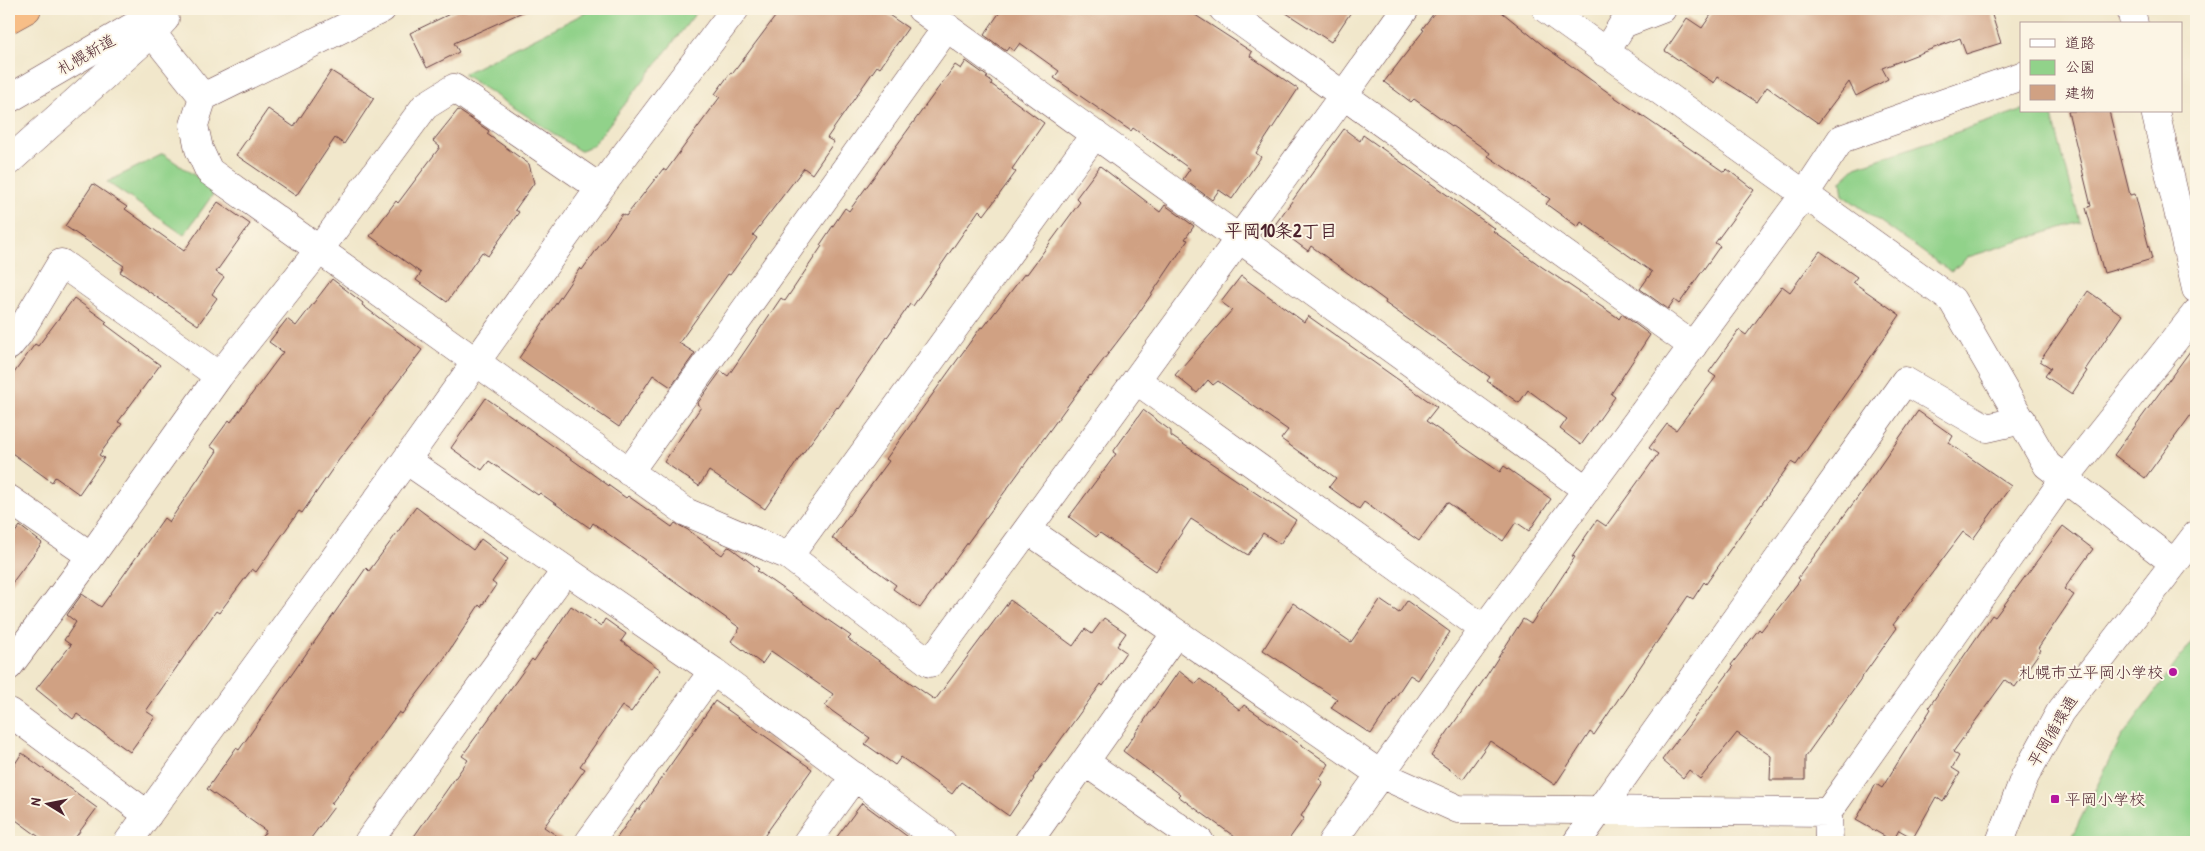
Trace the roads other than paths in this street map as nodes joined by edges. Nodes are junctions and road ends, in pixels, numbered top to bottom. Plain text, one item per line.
1 (27, 9) edge
2 (174, 9) edge
3 (382, 9) edge
4 (735, 9) edge
5 (921, 9) edge
6 (1223, 9) edge
7 (1405, 9) edge
8 (1546, 9) edge
9 (1662, 9) edge
10 (2130, 9) edge
11 (9, 19) edge
12 (158, 21) edge
13 (2133, 22) edge
14 (947, 28) junction
15 (1605, 53) junction
16 (2020, 76) edge
17 (1343, 96) junction
18 (203, 97) junction
19 (9, 98) edge
20 (2155, 112) edge
21 (1095, 134) junction
22 (9, 160) edge
23 (600, 188) junction
24 (1804, 195) junction
25 (1240, 238) junction
26 (319, 250) junction
27 (2196, 289) edge
28 (2196, 313) edge
29 (9, 346) edge
30 (1692, 346) junction
31 (477, 363) junction
32 (219, 376) junction
33 (1136, 380) junction
34 (2022, 420) junction
35 (406, 460) junction
36 (629, 472) junction
37 (2065, 478) junction
38 (1586, 490) junction
39 (9, 499) edge
40 (1028, 530) junction
41 (2196, 535) edge
42 (91, 556) junction
43 (789, 556) junction
44 (2174, 563) junction
45 (566, 570) junction
46 (1484, 629) junction
47 (1176, 633) junction
48 (9, 666) edge
49 (713, 671) junction
50 (11, 718) edge
51 (1086, 762) junction
52 (1380, 774) junction
53 (855, 776) junction
54 (1600, 809) junction
55 (1828, 812) junction
56 (148, 815) junction
57 (128, 842) edge
58 (368, 842) edge
59 (589, 842) edge
60 (807, 842) edge
61 (942, 842) edge
62 (1028, 842) edge
63 (1200, 842) edge
64 (1332, 842) edge
65 (1577, 842) edge
66 (1829, 842) edge
67 (2000, 842) edge

1 - 11 highway
2 - 12 street
3 - 18 street
4 - 23 street
5 - 14 street
6 - 17 street
7 - 17 street
8 - 15 street
9 - 15 street
10 - 13 street
12 - 18 street
12 - 19 street, 札幌新道
12 - 22 street
14 - 21 street
14 - 36 street
15 - 24 street
16 - 24 street
17 - 25 street
17 - 30 street
18 - 26 street
20 - 27 street
21 - 25 street
21 - 43 street
23 - 26 street
23 - 31 street
24 - 30 street
24 - 34 street
25 - 33 street
25 - 38 street
26 - 31 street
26 - 32 street
28 - 37 street
29 - 32 street
30 - 38 street
31 - 35 street
31 - 36 street
32 - 42 street
33 - 40 street
33 - 46 street
34 - 37 street
34 - 54 street
35 - 45 street
35 - 56 street
36 - 43 street
37 - 44 street
37 - 55 street
38 - 46 street
39 - 42 street
40 - 43 street
40 - 47 street
41 - 44 street, 平岡循環通
42 - 48 street
44 - 67 street, 平岡循環通
45 - 49 street
45 - 58 street
46 - 52 street
47 - 51 street
47 - 52 street
49 - 53 street
49 - 59 street
50 - 56 street
51 - 62 street
51 - 63 street
52 - 54 street
52 - 64 street
53 - 60 street
53 - 61 street
54 - 55 street
54 - 65 street
55 - 66 street
56 - 57 street

